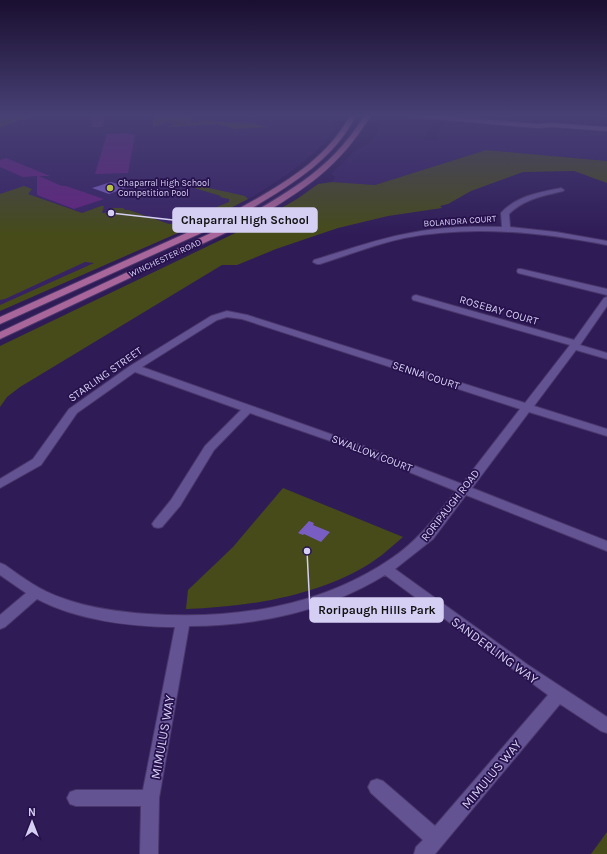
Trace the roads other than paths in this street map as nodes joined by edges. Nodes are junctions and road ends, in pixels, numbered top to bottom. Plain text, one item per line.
1 (323, 155) edge
2 (340, 155) edge
3 (561, 190) dead end
4 (506, 228) junction
5 (607, 243) edge
6 (317, 262) dead end
7 (521, 271) dead end
8 (607, 292) edge
9 (416, 298) dead end
10 (607, 300) edge
11 (244, 316) joint
12 (0, 321) edge
13 (0, 336) edge
14 (575, 345) junction
15 (607, 356) edge
16 (134, 368) junction
17 (527, 407) junction
18 (250, 408) junction
19 (607, 433) edge
20 (0, 484) edge
21 (463, 490) junction
22 (158, 524) dead end
23 (607, 546) edge
24 (0, 568) edge
25 (386, 569) junction
26 (35, 593) junction
27 (183, 622) junction
28 (0, 623) edge
29 (558, 695) junction
30 (607, 726) edge
31 (377, 787) dead end
32 (76, 798) dead end
33 (150, 798) junction
34 (436, 839) junction
35 (149, 854) edge
36 (423, 854) edge

1 - 12 main road, WINCHESTER ROAD
2 - 13 main road, WINCHESTER ROAD
3 - 4 street
4 - 5 street, BOLANDRA COURT
4 - 6 street, BOLANDRA COURT
7 - 8 street
9 - 14 street, ROSEBAY COURT
10 - 14 street, RORIPAUGH ROAD
11 - 16 street, STARLING STREET
11 - 17 street, SENNA COURT
14 - 15 street, ROSEBAY COURT
14 - 17 street, RORIPAUGH ROAD
16 - 18 street, SWALLOW COURT
16 - 20 street, STARLING STREET
17 - 19 street, SENNA COURT
17 - 21 street, RORIPAUGH ROAD
18 - 21 street, SWALLOW COURT
18 - 22 street
21 - 23 street, SWALLOW COURT
21 - 25 street, RORIPAUGH ROAD
24 - 26 street, RORIPAUGH ROAD
25 - 27 street, RORIPAUGH ROAD
25 - 29 street, SANDERLING WAY
26 - 27 street, RORIPAUGH ROAD
26 - 28 street
27 - 33 street, MIMULUS WAY
29 - 30 street, SANDERLING WAY
29 - 34 street, MIMULUS WAY
31 - 34 street
32 - 33 street
33 - 35 street, MIMULUS WAY
34 - 36 street, MIMULUS WAY

